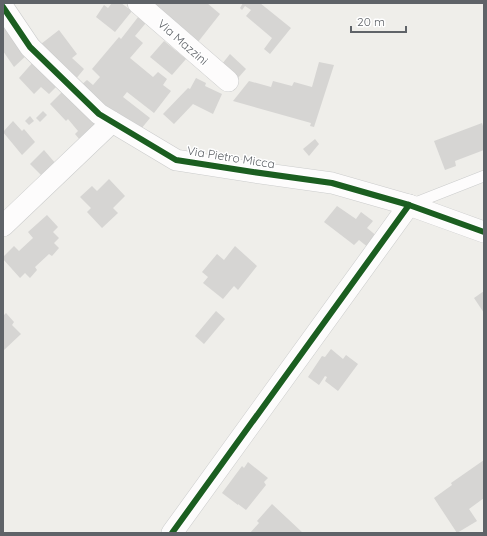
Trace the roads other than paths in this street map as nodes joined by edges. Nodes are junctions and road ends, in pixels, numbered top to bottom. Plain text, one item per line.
1 (138, 3) edge
2 (3, 7) edge
3 (228, 81) dead end
4 (112, 122) junction
5 (484, 176) edge
6 (409, 205) junction
7 (3, 226) edge
8 (484, 232) edge
9 (172, 533) edge

1 - 3 street, Via Mazzini
2 - 4 street, Via Pietro Micca
4 - 6 street, Via Pietro Micca
4 - 7 street
5 - 6 lane
6 - 8 street, Via Pietro Micca
6 - 9 street

